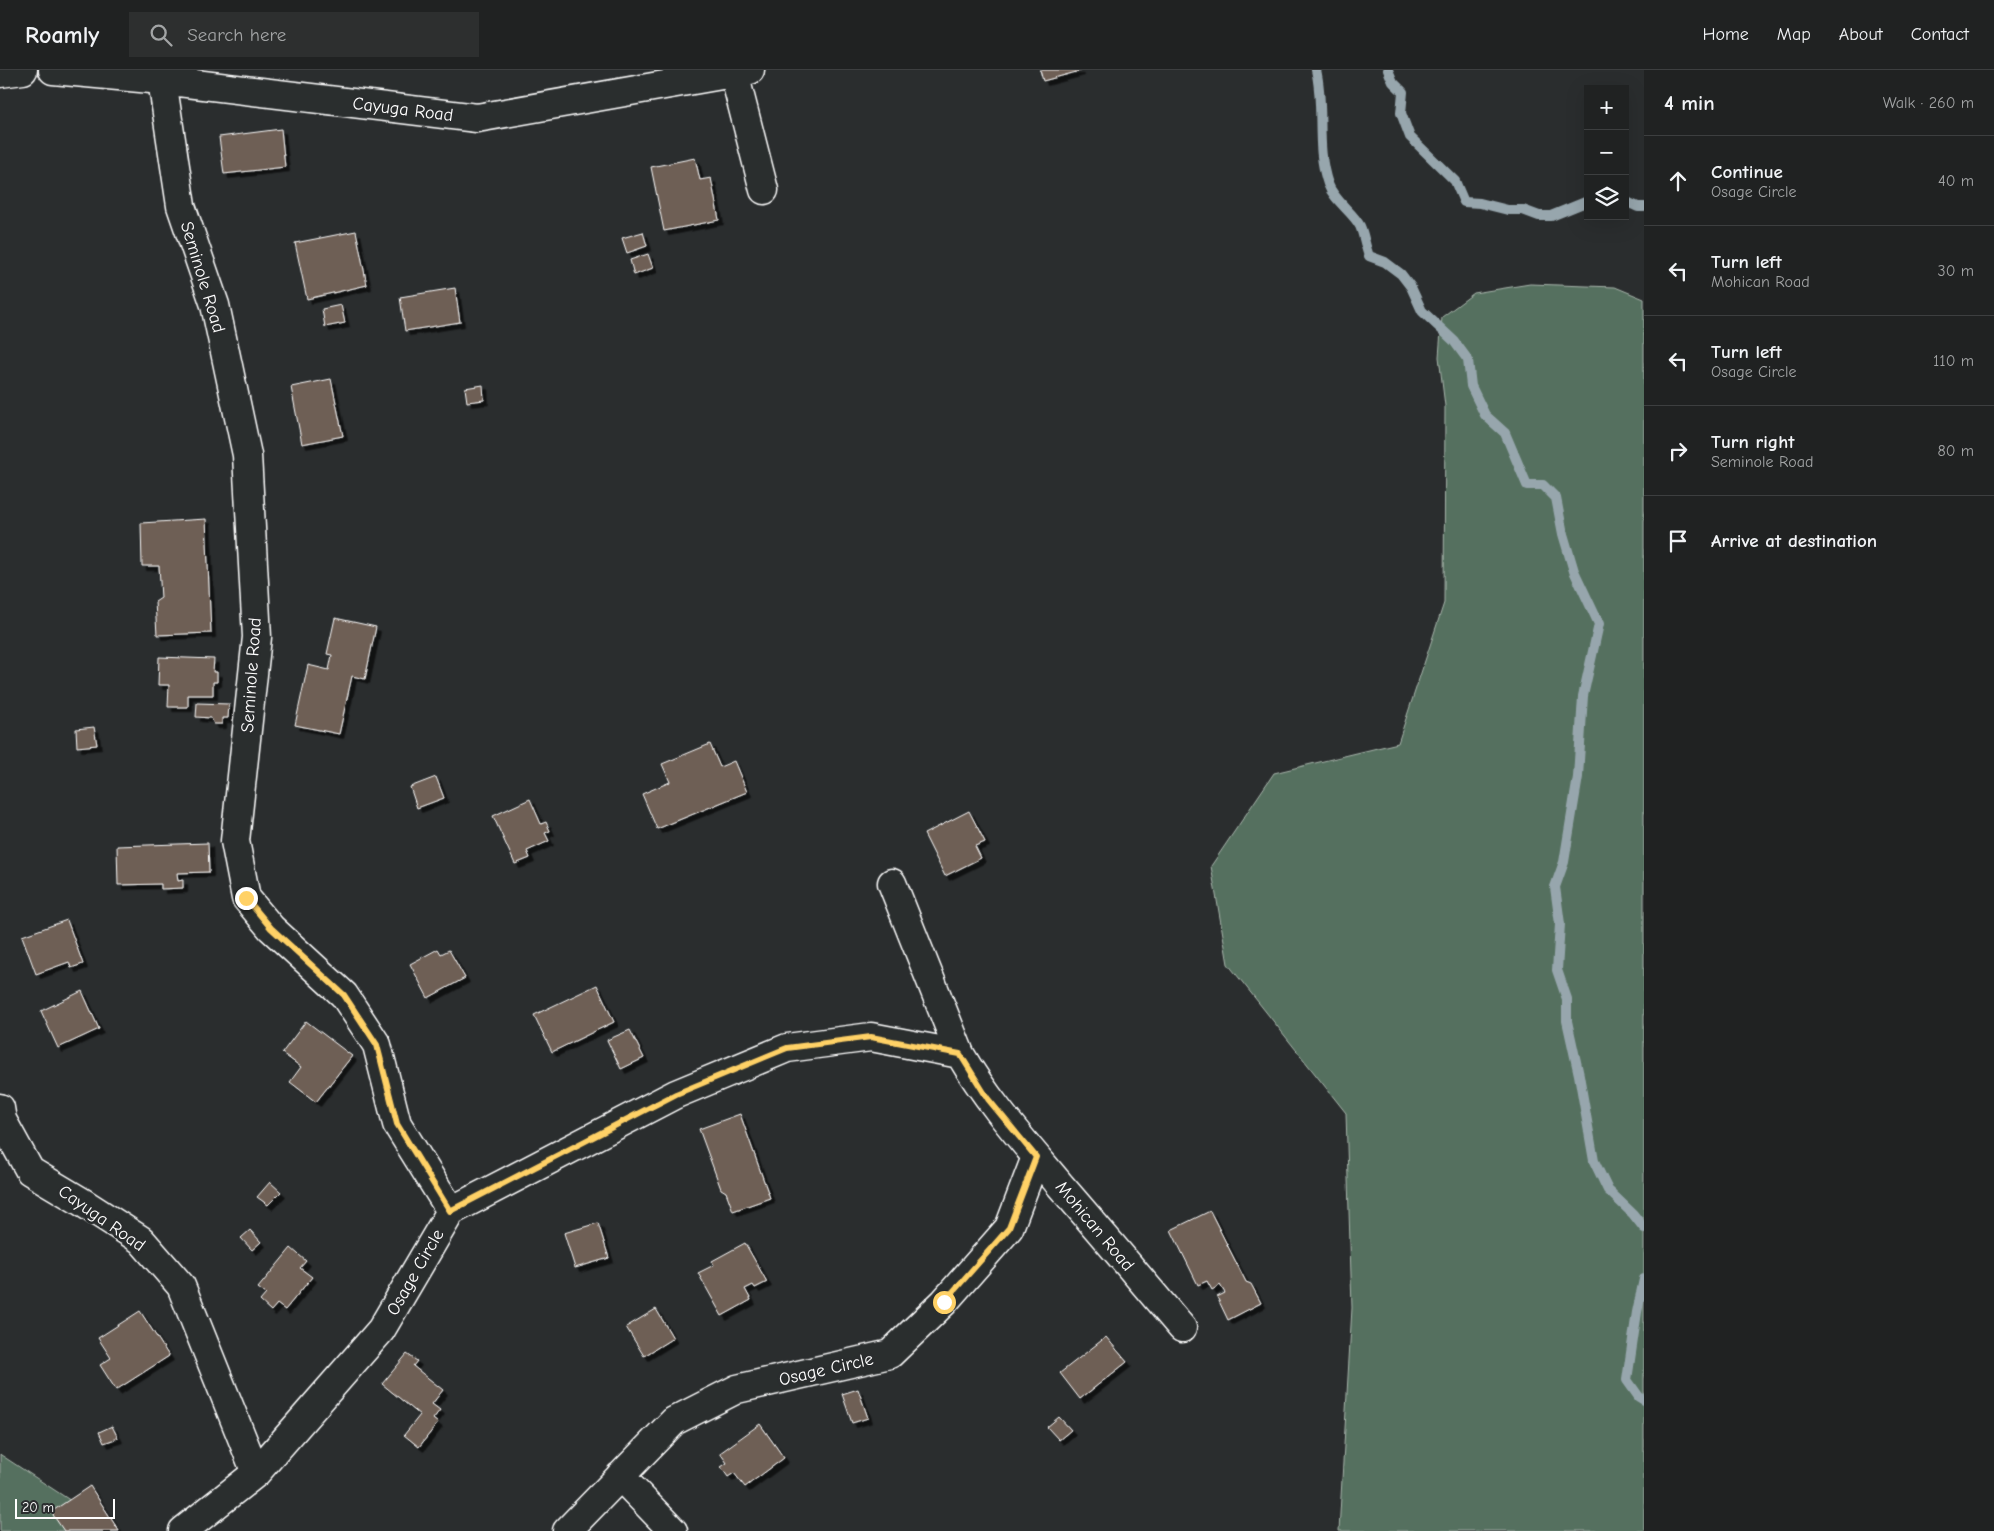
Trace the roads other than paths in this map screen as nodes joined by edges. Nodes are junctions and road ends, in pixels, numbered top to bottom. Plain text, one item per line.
1 (23, 70) edge
2 (53, 70) edge
3 (742, 72) edge
4 (0, 73) edge
5 (162, 80) junction
6 (764, 190) dead end
7 (892, 883) dead end
8 (960, 1054) junction
9 (0, 1108) edge
10 (1036, 1157) junction
11 (450, 1211) junction
12 (1182, 1328) dead end
13 (256, 1473) junction
14 (620, 1476) junction
15 (183, 1531) edge
16 (567, 1531) edge
17 (673, 1531) edge

1 - 4 street
2 - 5 street, Cayuga Road
3 - 5 street, Cayuga Road
3 - 6 street
5 - 11 street, Seminole Road
7 - 8 street, Mohican Road
8 - 10 street, Mohican Road
8 - 11 street, Osage Circle
9 - 13 street, Cayuga Road
10 - 12 street, Mohican Road
10 - 14 street, Osage Circle
11 - 13 street, Osage Circle
13 - 15 street, Osage Circle
14 - 16 street, Osage Circle
14 - 17 street

